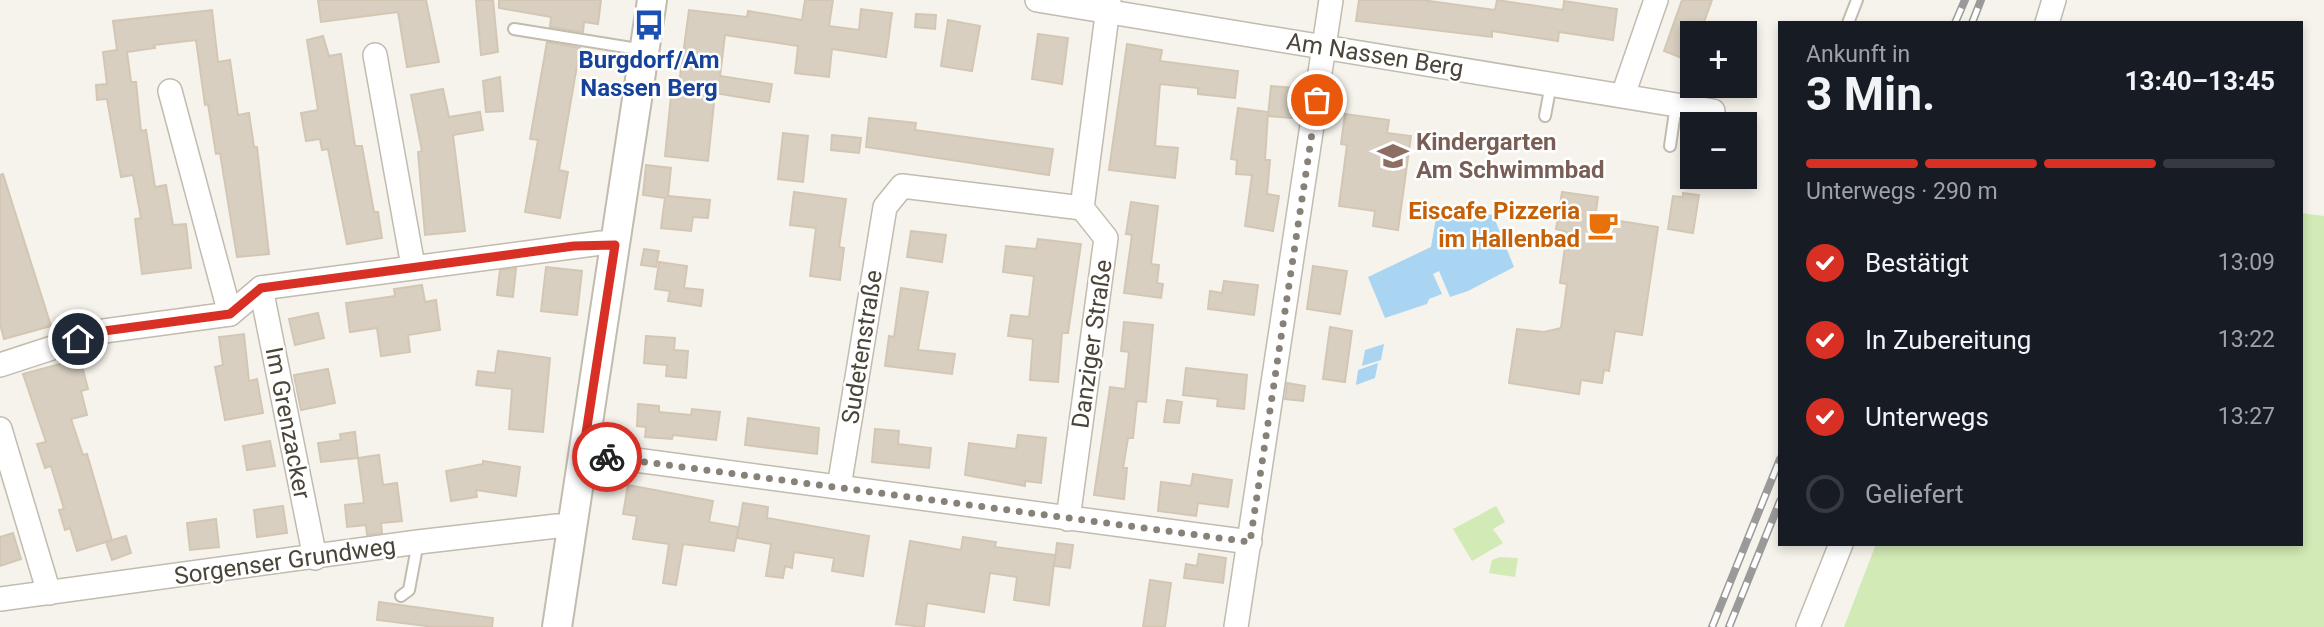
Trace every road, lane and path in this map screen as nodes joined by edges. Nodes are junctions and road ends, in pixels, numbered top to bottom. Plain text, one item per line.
1 (652, 0) edge
2 (1037, 0) edge
3 (1331, 0) edge
4 (1656, 0) edge
5 (1857, 0) edge
6 (2054, 0) edge
7 (1109, 5) edge
8 (1849, 21) edge
9 (2048, 21) edge
10 (514, 29) dead end
11 (1325, 47) junction
12 (644, 50) junction
13 (375, 55) dead end
14 (1551, 83) junction
15 (170, 91) dead end
16 (1623, 95) junction
17 (1676, 105) junction
18 (1713, 111) dead end
19 (1545, 116) dead end
20 (1670, 146) dead end
21 (1082, 208) junction
22 (615, 245) junction
23 (413, 266) junction
24 (261, 288) junction
25 (230, 314) junction
26 (0, 365) edge
27 (0, 429) edge
28 (583, 453) junction
29 (839, 486) junction
30 (1068, 519) junction
31 (571, 527) junction
32 (418, 542) junction
33 (1250, 542) junction
34 (1840, 546) edge
35 (315, 558) junction
36 (49, 593) junction
37 (401, 596) dead end
38 (0, 600) edge
39 (557, 627) edge
40 (1237, 627) edge
41 (1808, 627) edge

1 - 12 street
2 - 7 street, Am Nassen Berg
3 - 11 street
4 - 16 street
5 - 8 lane
6 - 9 street
7 - 11 street, Am Nassen Berg
7 - 21 street
10 - 12 lane
11 - 14 street, Am Nassen Berg
11 - 33 street
12 - 22 street
13 - 23 street
14 - 16 street, Am Nassen Berg
14 - 19 lane
15 - 25 street
16 - 17 street, Am Nassen Berg
17 - 18 street, Am Nassen Berg
17 - 20 lane
21 - 29 street, Sudetenstraße
21 - 30 street, Danziger Straße
22 - 23 street
22 - 28 street
23 - 24 street
24 - 25 street
24 - 35 street, Im Grenzacker
25 - 26 street
27 - 36 street
28 - 29 street
28 - 31 street
29 - 30 street
30 - 33 street
31 - 32 street, Sorgenser Grundweg
31 - 39 street
32 - 35 street, Sorgenser Grundweg
32 - 37 lane
33 - 40 street
34 - 41 street
35 - 36 street, Sorgenser Grundweg
36 - 38 street, Sorgenser Grundweg

